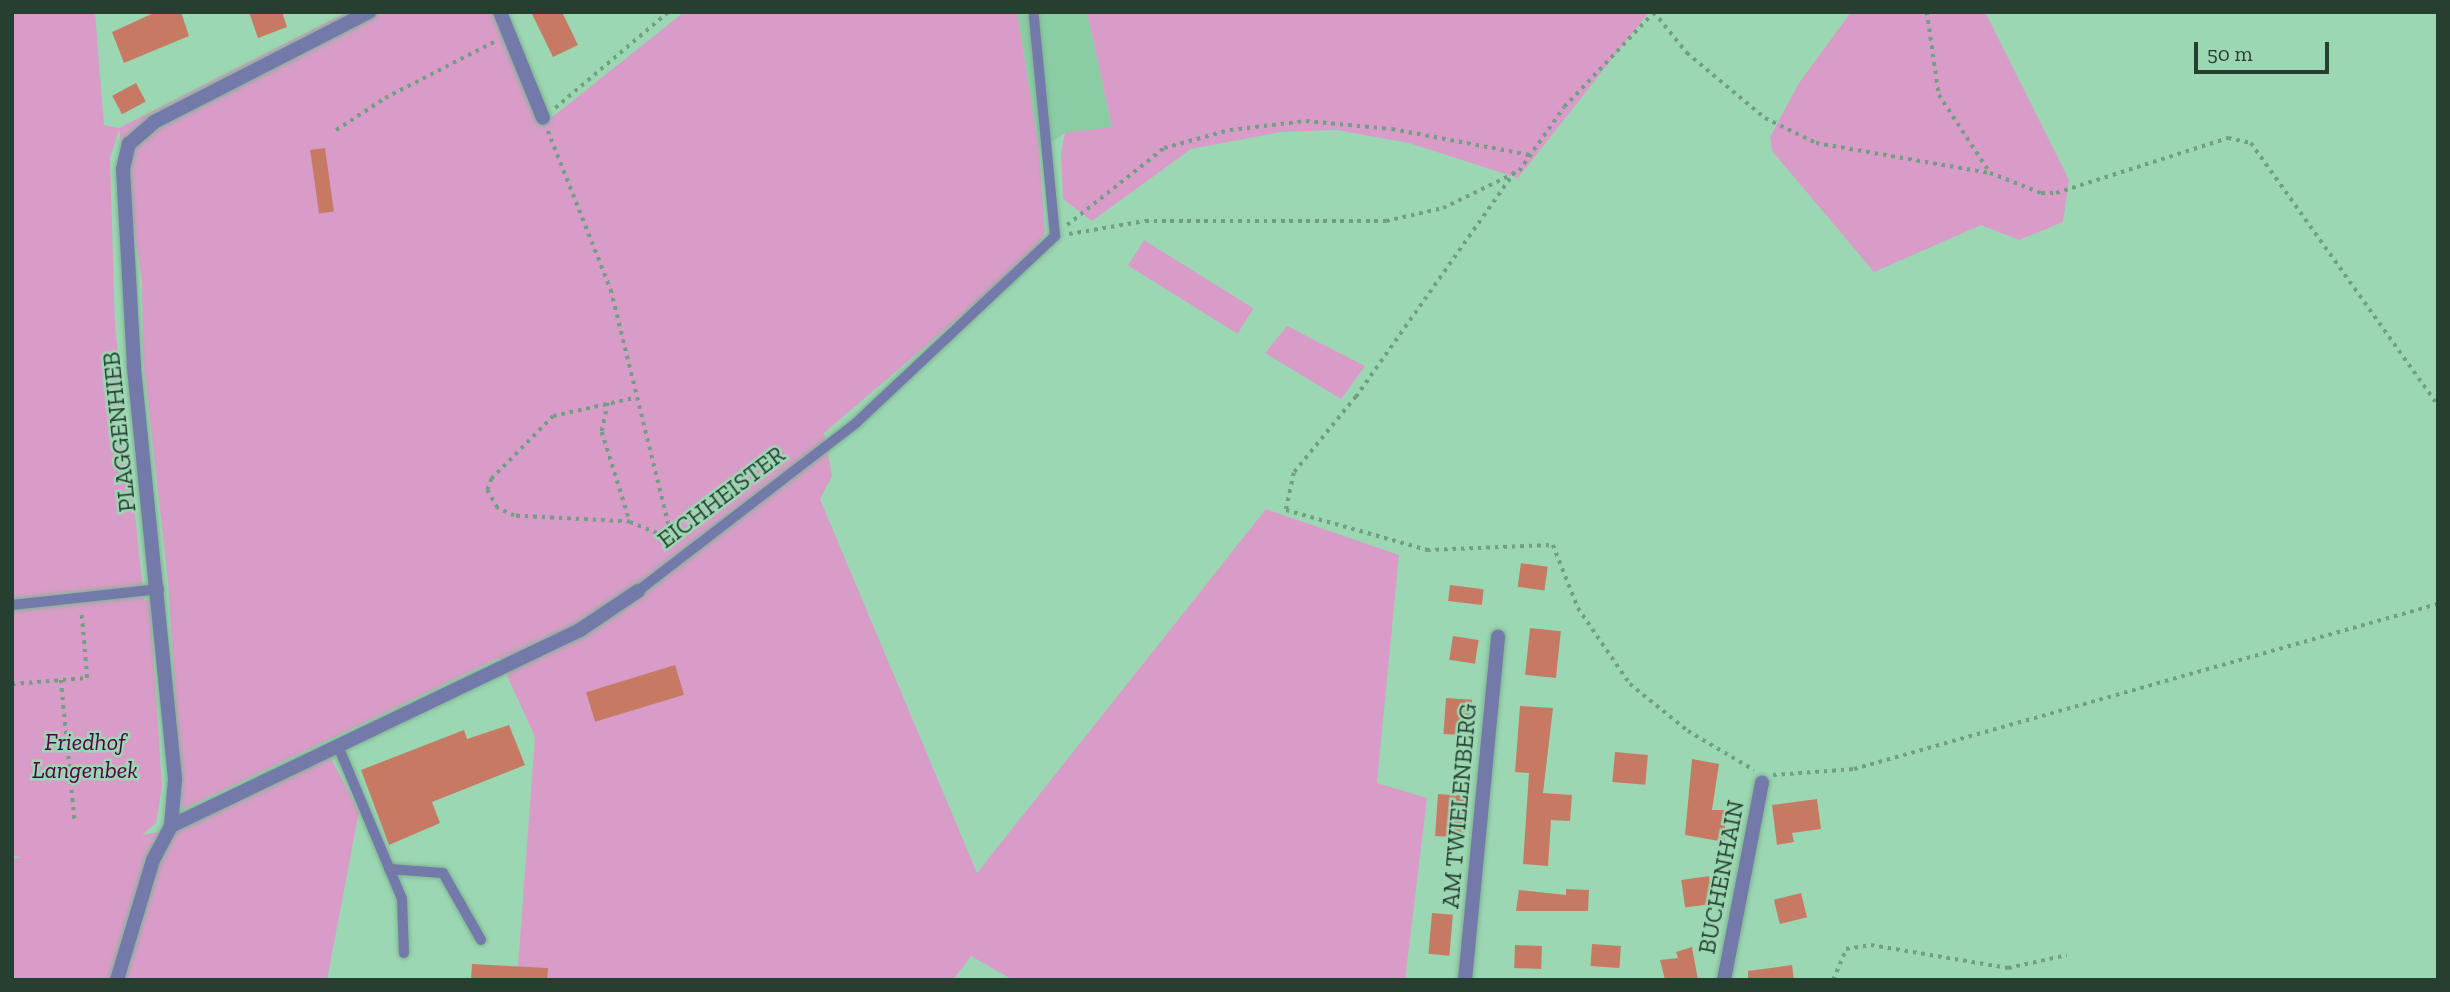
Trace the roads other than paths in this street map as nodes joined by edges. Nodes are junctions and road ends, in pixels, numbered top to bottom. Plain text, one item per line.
1 (369, 12) edge
2 (500, 12) edge
3 (1034, 16) dead end
4 (543, 118) road end
5 (159, 589) junction
6 (638, 591) joint
7 (12, 605) edge
8 (1498, 637) dead end
9 (338, 746) junction
10 (1762, 783) dead end
11 (171, 826) junction
12 (388, 869) junction
13 (481, 940) dead end
14 (404, 953) dead end
15 (117, 980) edge
16 (1465, 980) edge
17 (1724, 980) edge

1 - 5 street, PLAGGENHIEB
2 - 4 street
3 - 6 lane, EICHHEISTER
5 - 7 lane
5 - 11 street, PLAGGENHIEB
6 - 9 street, EICHHEISTER
8 - 16 street, AM TWIELENBERG
9 - 11 street, EICHHEISTER
9 - 12 lane
10 - 17 street, BUCHENHAIN
11 - 15 street, PLAGGENHIEB
12 - 13 lane
12 - 14 lane

